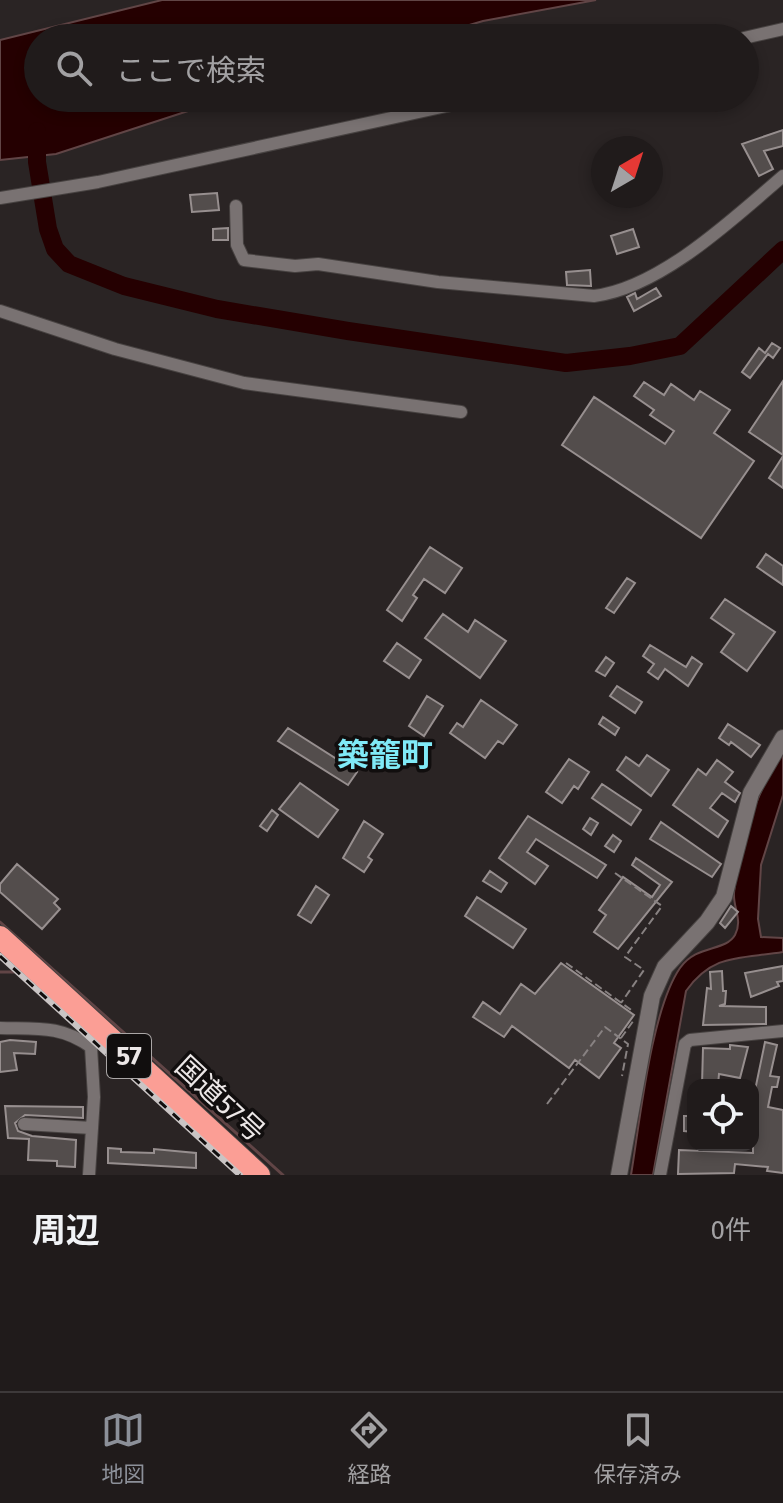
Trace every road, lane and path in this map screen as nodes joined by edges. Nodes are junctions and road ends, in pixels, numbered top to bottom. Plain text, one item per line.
1 (783, 29) edge
2 (759, 35) edge
3 (419, 112) edge
4 (783, 176) edge
5 (0, 198) edge
6 (236, 206) dead end
7 (0, 311) edge
8 (461, 412) dead end
9 (783, 738) edge
10 (615, 873) dead end
11 (0, 937) edge
12 (566, 963) dead end
13 (621, 1003) junction
14 (0, 1028) edge
15 (783, 1031) edge
16 (621, 1039) junction
17 (622, 1076) dead end
18 (547, 1104) dead end
19 (24, 1124) dead end
20 (92, 1128) junction
21 (89, 1175) edge
22 (259, 1175) edge
23 (619, 1175) edge
24 (660, 1175) edge

1 - 2 street
3 - 5 street
4 - 6 street
7 - 8 street
9 - 23 street
10 - 13 path
11 - 22 highway, 国道57号 / 57
12 - 13 path
13 - 16 path
14 - 20 street
15 - 24 street
16 - 17 path
16 - 18 path
19 - 20 street
20 - 21 street

